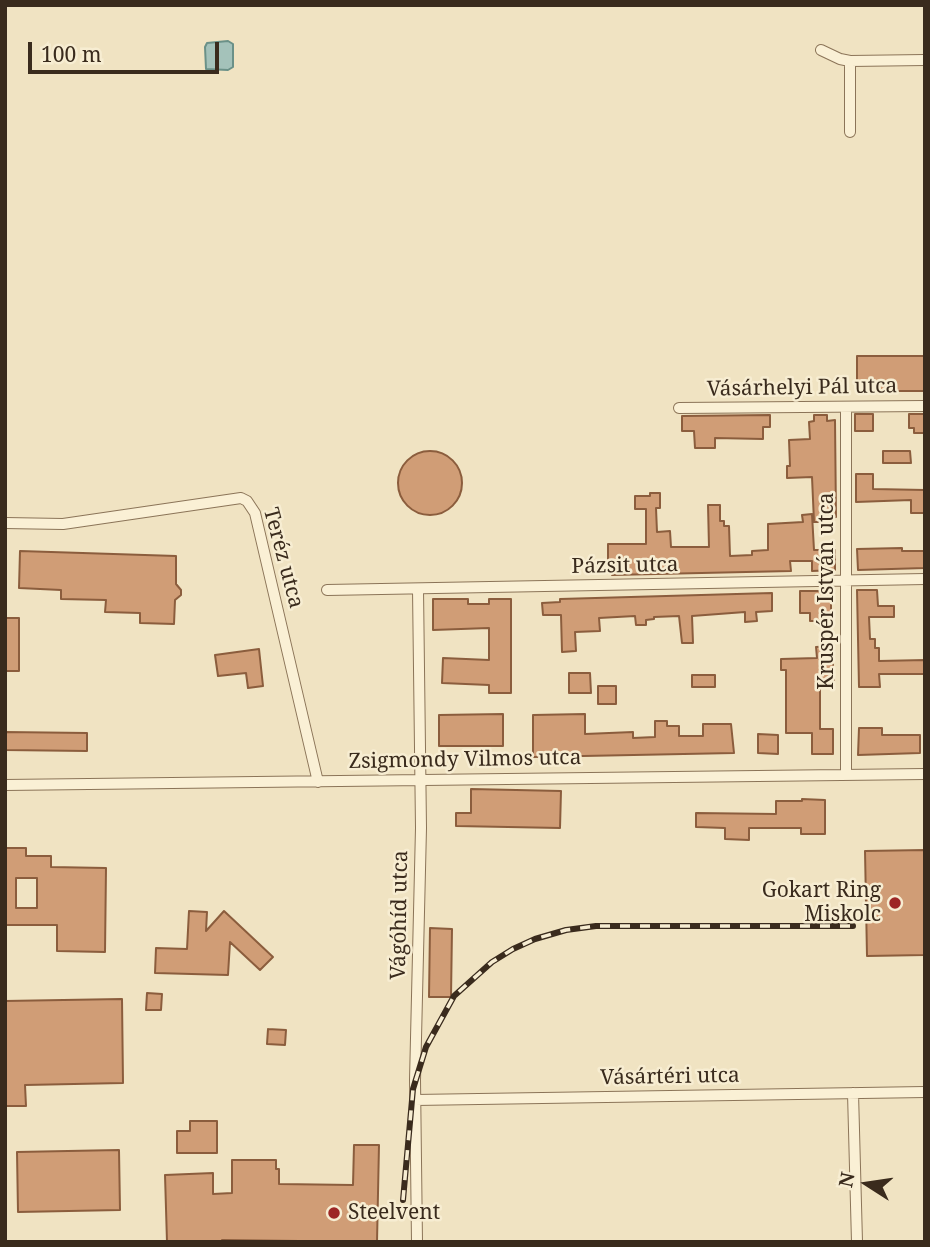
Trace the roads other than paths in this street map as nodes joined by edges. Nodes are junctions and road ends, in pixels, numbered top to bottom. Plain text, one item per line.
1 (821, 50) dead end
2 (925, 60) edge
3 (850, 61) junction
4 (850, 132) dead end
5 (925, 406) edge
6 (679, 408) dead end
7 (846, 408) junction
8 (5, 523) edge
9 (925, 579) edge
10 (847, 580) junction
11 (418, 589) junction
12 (327, 590) dead end
13 (925, 774) edge
14 (846, 775) junction
15 (421, 779) junction
16 (318, 782) junction
17 (5, 785) edge
18 (925, 1091) edge
19 (852, 1093) junction
20 (415, 1100) junction
21 (417, 1242) edge
22 (857, 1242) edge

1 - 3 street
2 - 3 street
3 - 4 street
5 - 7 street, Vásárhelyi Pál utca
6 - 7 street, Vásárhelyi Pál utca
7 - 10 street, Kruspér István utca
8 - 16 street, Teréz utca
9 - 10 street, Pázsit utca
10 - 11 street, Pázsit utca
10 - 14 street, Kruspér István utca
11 - 12 street, Pázsit utca
11 - 15 street, Vágóhíd utca
13 - 14 street, Zsigmondy Vilmos utca
14 - 15 street, Zsigmondy Vilmos utca
15 - 16 street, Zsigmondy Vilmos utca
15 - 20 street, Vágóhíd utca
16 - 17 street, Zsigmondy Vilmos utca
18 - 19 street, Vásártéri utca
19 - 20 street, Vásártéri utca
19 - 22 street
20 - 21 street, Vágóhíd utca

